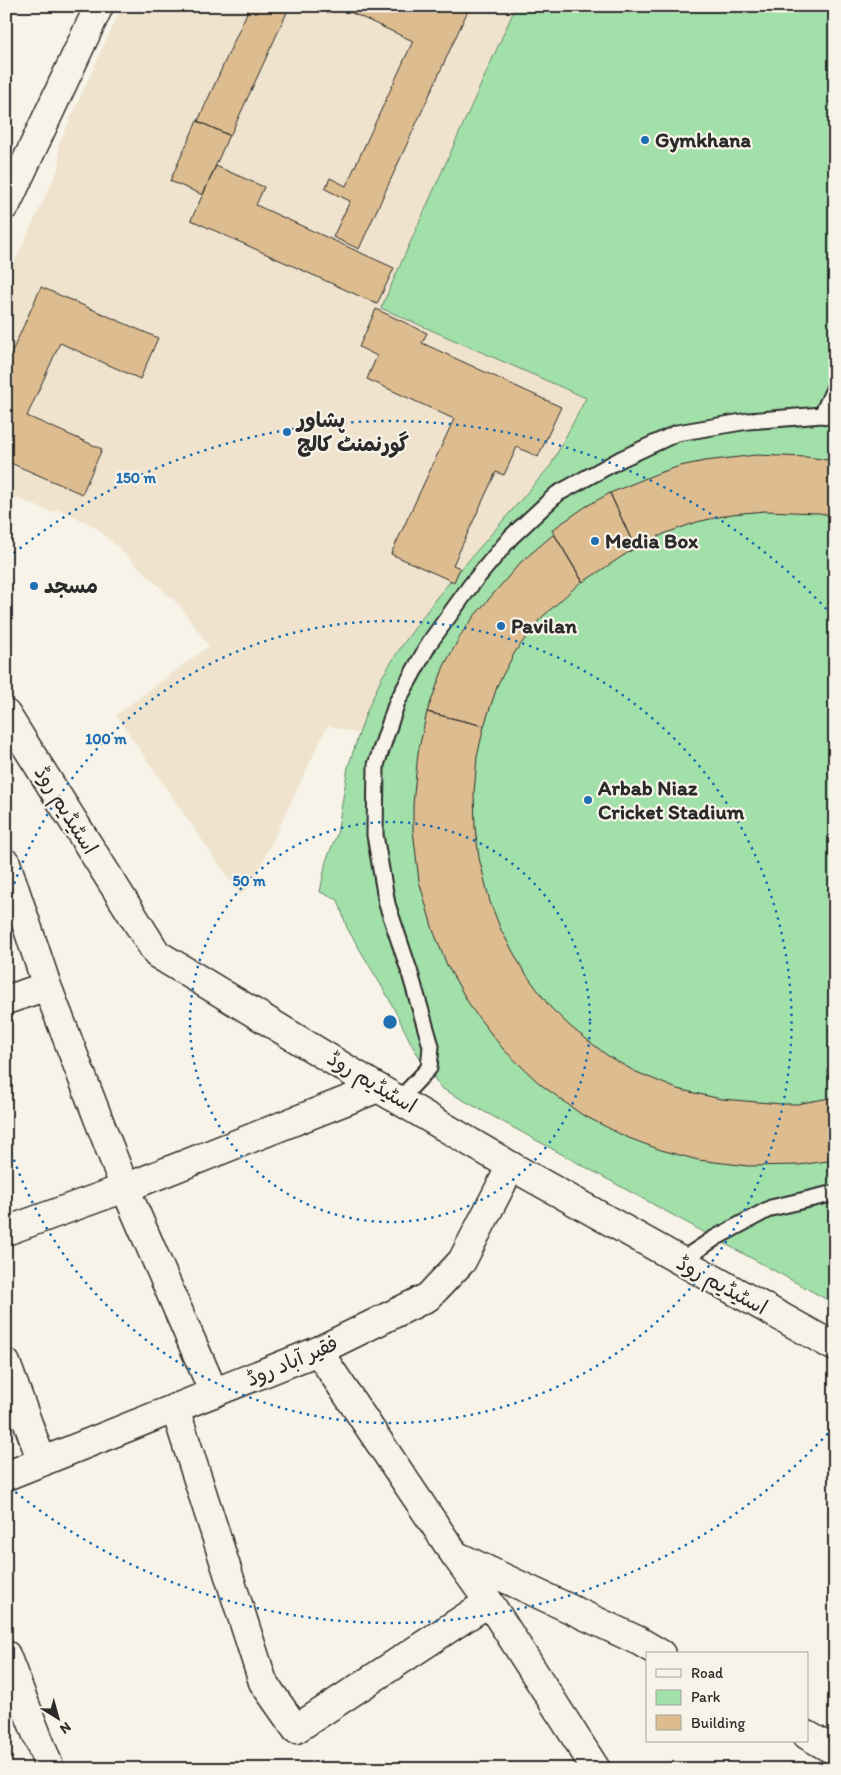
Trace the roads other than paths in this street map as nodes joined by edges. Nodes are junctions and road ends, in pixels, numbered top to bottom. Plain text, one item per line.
1 (99, 6) edge
2 (6, 205) edge
3 (835, 387) edge
4 (829, 417) edge
5 (6, 714) edge
6 (6, 863) edge
7 (47, 986) junction
8 (6, 1000) edge
9 (389, 1094) junction
10 (511, 1166) junction
11 (125, 1188) junction
12 (835, 1194) edge
13 (6, 1231) edge
14 (680, 1261) junction
15 (835, 1347) edge
16 (318, 1351) junction
17 (6, 1363) edge
18 (214, 1393) junction
19 (176, 1408) junction
20 (42, 1462) junction
21 (6, 1476) edge
22 (455, 1556) junction
23 (488, 1602) junction
24 (658, 1652) edge
25 (6, 1655) edge
26 (808, 1736) edge
27 (835, 1750) edge
28 (50, 1769) edge
29 (596, 1769) edge

1 - 2 street
3 - 4 lane
4 - 9 lane
5 - 9 street, اسٹیڈیم روڈ
6 - 7 street
7 - 8 street
7 - 11 street
9 - 10 street, اسٹیڈیم روڈ
9 - 11 street
10 - 14 street, اسٹیڈیم روڈ
10 - 16 street, فقیر آباد روڈ
11 - 13 street
11 - 18 street
12 - 14 lane
14 - 15 street, اسٹیڈیم روڈ
16 - 18 street, فقیر آباد روڈ
16 - 22 street
17 - 20 street
18 - 19 street, فقیر آباد روڈ
19 - 20 street, فقیر آباد روڈ
19 - 23 street
20 - 21 street, فقیر آباد روڈ
22 - 23 street
22 - 24 street
23 - 29 street
25 - 28 street
26 - 27 street

